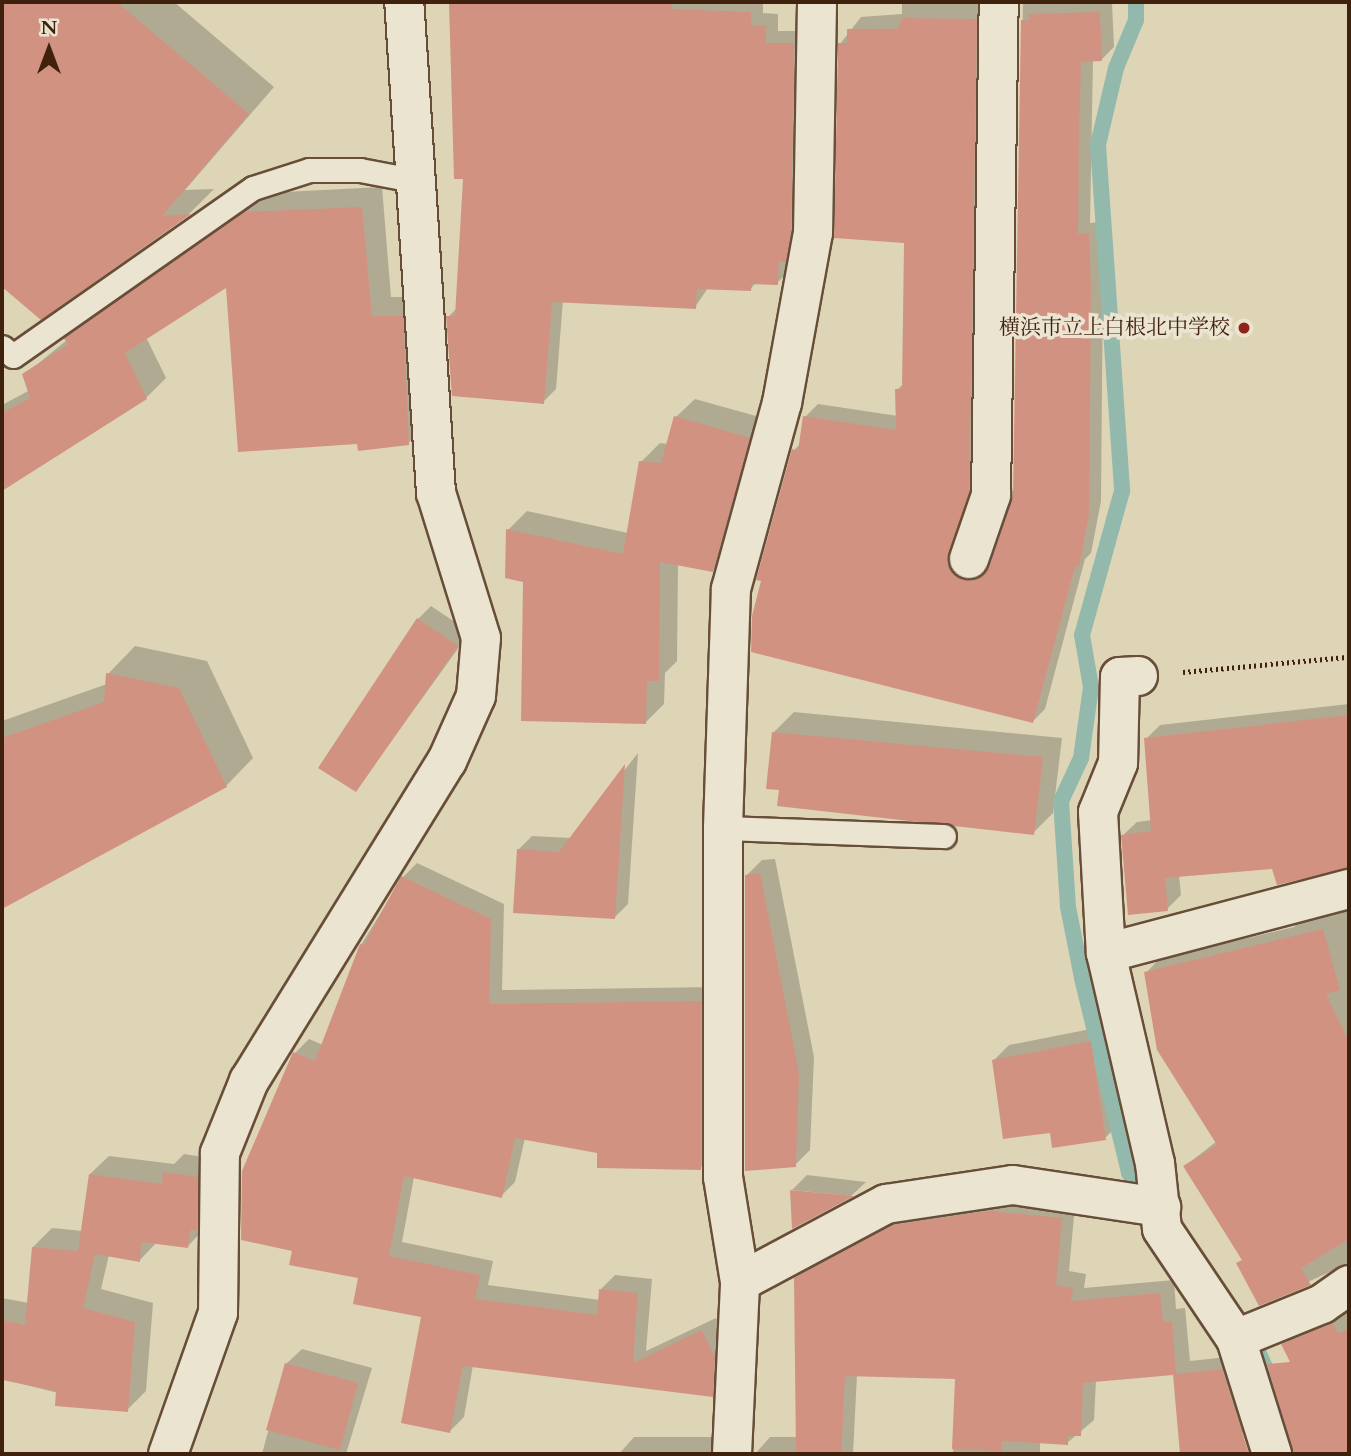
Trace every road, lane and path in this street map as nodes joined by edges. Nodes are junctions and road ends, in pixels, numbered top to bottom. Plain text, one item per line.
1 (404, 2) edge
2 (817, 2) edge
3 (999, 2) edge
4 (418, 181) junction
5 (2, 346) edge
6 (969, 559) dead end
7 (1349, 657) edge
8 (1138, 676) joint
9 (723, 828) junction
10 (944, 836) dead end
11 (1349, 889) edge
12 (1106, 953) junction
13 (1161, 1207) junction
14 (740, 1282) junction
15 (1349, 1285) edge
16 (1236, 1339) junction
17 (169, 1454) edge
18 (732, 1454) edge
19 (1272, 1454) edge

1 - 4 street
2 - 9 street
3 - 6 street
4 - 5 lane
4 - 17 street
7 - 8 path
8 - 12 street
9 - 10 lane
9 - 14 street
11 - 12 street
12 - 13 street
13 - 14 street
13 - 16 street
14 - 18 street
15 - 16 street
16 - 19 street

